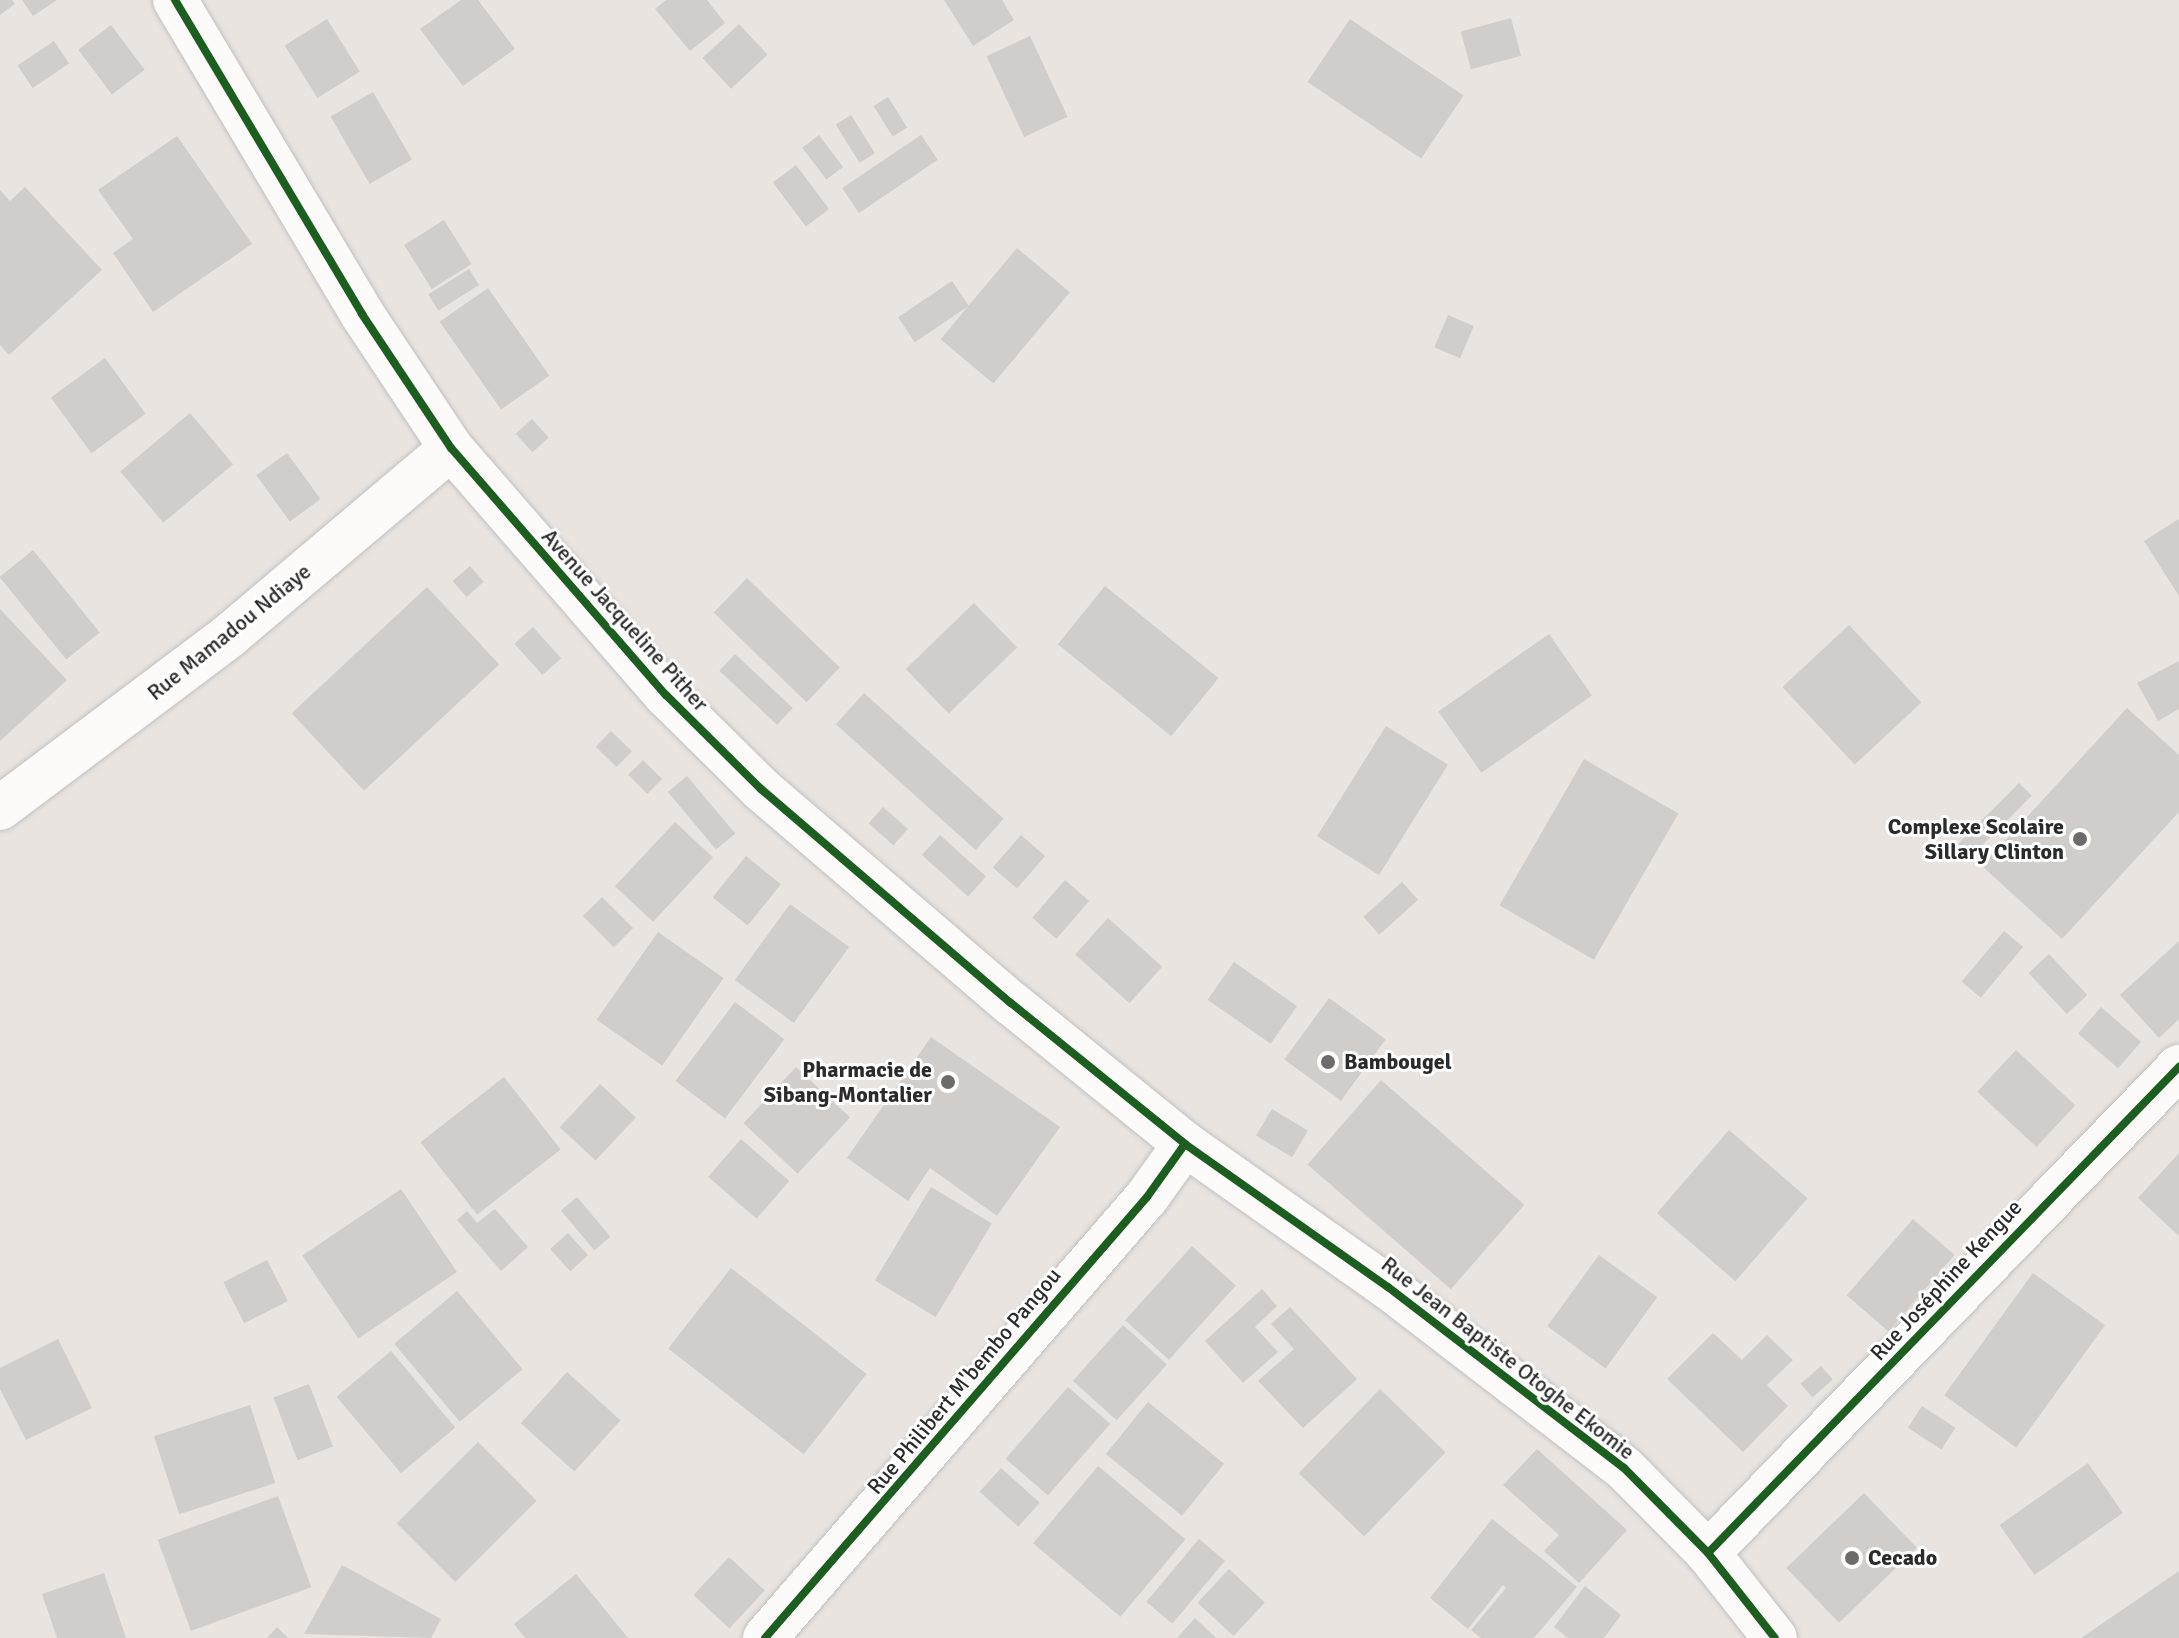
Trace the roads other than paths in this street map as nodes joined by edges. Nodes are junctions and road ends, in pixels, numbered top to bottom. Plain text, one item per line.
1 (175, 0) edge
2 (451, 448) junction
3 (0, 808) edge
4 (2179, 1067) edge
5 (1185, 1144) junction
6 (1708, 1553) junction
7 (765, 1638) edge
8 (1775, 1638) edge

1 - 2 street, Avenue Jacqueline Pither
2 - 3 street, Rue Mamadou Ndiaye
2 - 5 street, Avenue Jacqueline Pither
4 - 6 street, Rue Joséphine Kengue
5 - 6 street, Rue Jean Baptiste Otoghe Ekomie
5 - 7 street, Rue Philibert M'bembo Pangou
6 - 8 street, Rue Jean Baptiste Otoghe Ekomie

